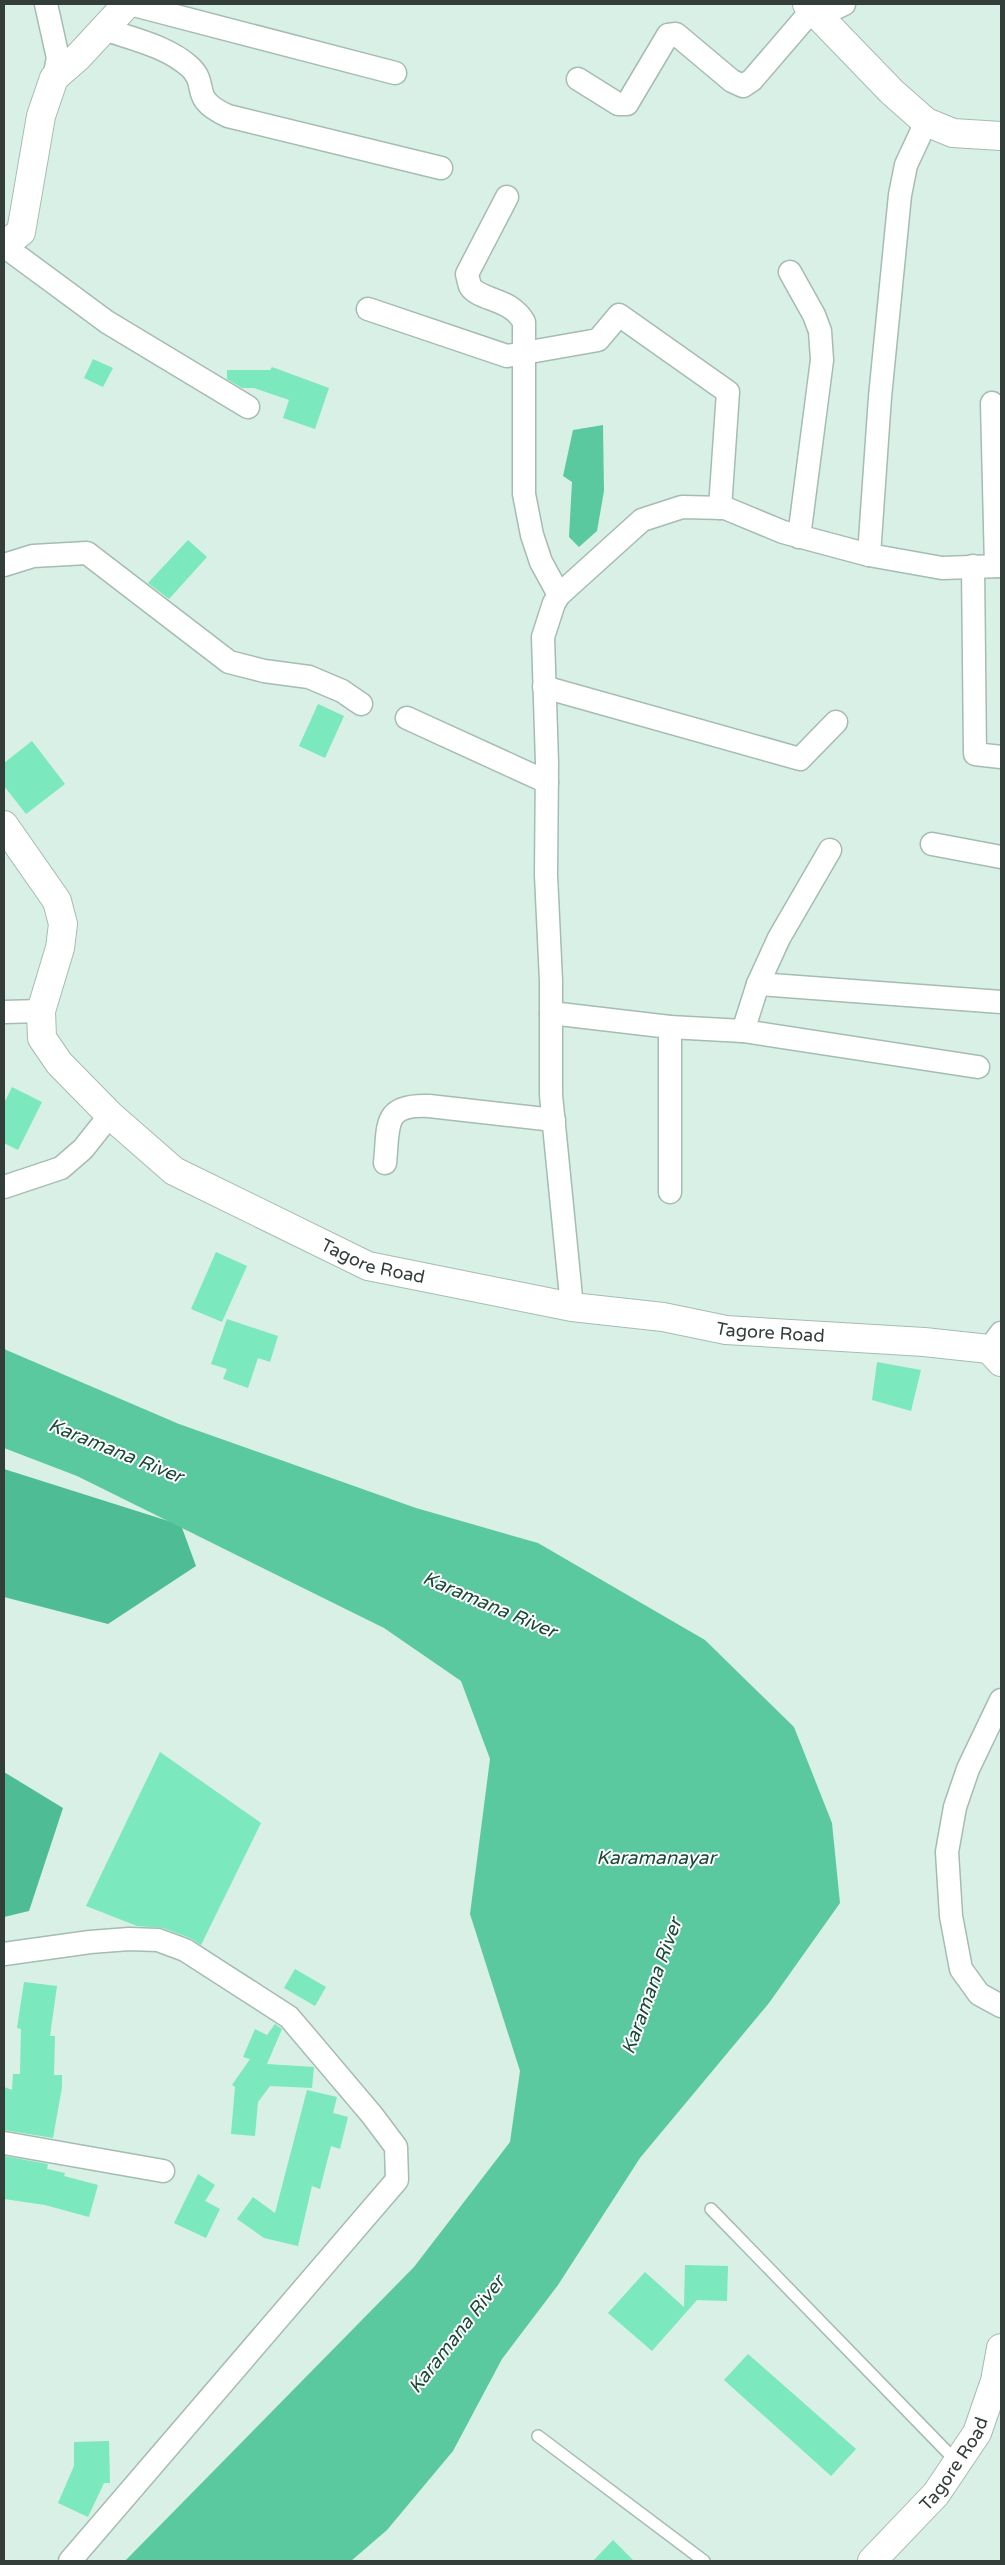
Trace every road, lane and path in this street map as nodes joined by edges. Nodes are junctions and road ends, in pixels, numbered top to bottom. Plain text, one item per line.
1 (46, 4) edge
2 (129, 4) edge
3 (844, 4) edge
4 (813, 10) edge
5 (104, 29) junction
6 (395, 73) dead end
7 (54, 78) junction
8 (578, 79) dead end
9 (926, 122) junction
10 (1001, 136) edge
11 (441, 168) dead end
12 (507, 197) dead end
13 (4, 245) edge
14 (790, 272) dead end
15 (368, 309) dead end
16 (523, 354) junction
17 (992, 403) dead end
18 (248, 407) dead end
19 (720, 508) junction
20 (799, 536) junction
21 (869, 555) junction
22 (4, 564) edge
23 (973, 566) junction
24 (998, 566) edge
25 (559, 595) junction
26 (544, 687) junction
27 (361, 704) dead end
28 (407, 718) dead end
29 (836, 722) dead end
30 (1001, 756) edge
31 (546, 782) junction
32 (4, 825) edge
33 (932, 844) dead end
34 (830, 850) dead end
35 (1001, 857) edge
36 (758, 984) junction
37 (1001, 1002) edge
38 (41, 1011) junction
39 (4, 1012) edge
40 (551, 1013) junction
41 (670, 1027) junction
42 (742, 1031) junction
43 (978, 1067) dead end
44 (110, 1115) junction
45 (554, 1120) junction
46 (385, 1163) dead end
47 (4, 1187) edge
48 (670, 1192) dead end
49 (572, 1307) junction
50 (997, 1348) edge
51 (1001, 1700) edge
52 (4, 1954) edge
53 (1001, 2006) edge
54 (4, 2143) edge
55 (163, 2171) dead end
56 (711, 2209) dead end
57 (1001, 2348) edge
58 (538, 2436) dead end
59 (957, 2462) junction
60 (70, 2561) edge
61 (704, 2561) edge
62 (872, 2561) edge

1 - 7 street
2 - 5 street
2 - 6 street
3 - 4 street
4 - 8 street
4 - 9 street
5 - 7 street
5 - 11 street
7 - 13 street
9 - 10 street
9 - 21 street
12 - 16 street
13 - 18 street
14 - 20 street
15 - 16 street
16 - 19 street
16 - 25 street
17 - 24 street
19 - 20 street
19 - 25 street
20 - 21 street
21 - 23 street
22 - 27 street
23 - 24 street
23 - 30 street
25 - 26 street
26 - 29 street
26 - 31 street
28 - 31 street
31 - 40 street
32 - 38 street, Tagore Road
33 - 35 street
34 - 36 street
36 - 37 street
36 - 42 street
38 - 39 street
38 - 44 street, Tagore Road
40 - 41 street
40 - 45 street
41 - 42 street
41 - 48 street
42 - 43 street
44 - 47 street
44 - 49 street, Tagore Road
45 - 46 street
45 - 49 street
49 - 50 street, Tagore Road
51 - 53 street
52 - 60 street
54 - 55 street
56 - 59 lane
57 - 59 street, Tagore Road
58 - 61 lane
59 - 62 street, Tagore Road

